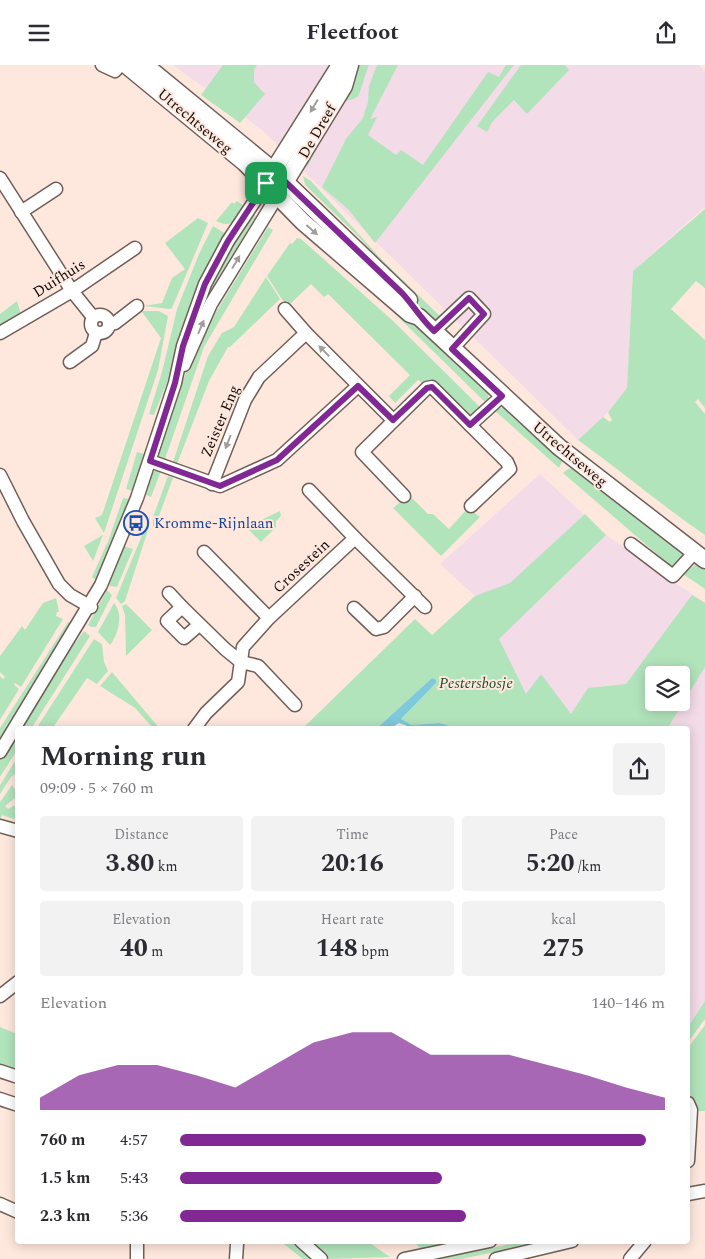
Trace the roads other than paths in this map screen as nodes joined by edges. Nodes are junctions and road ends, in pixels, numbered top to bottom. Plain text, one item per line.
1 (102, 65) edge
2 (120, 65) edge
3 (126, 65) edge
4 (145, 65) edge
5 (340, 65) edge
6 (350, 65) edge
7 (0, 178) edge
8 (276, 183) junction
9 (56, 189) dead end
10 (22, 212) junction
11 (135, 248) dead end
12 (72, 291) junction
13 (205, 301) junction
14 (137, 306) dead end
15 (285, 309) dead end
16 (94, 317) junction
17 (109, 324) junction
18 (434, 331) junction
19 (0, 333) edge
20 (96, 333) junction
21 (306, 333) junction
22 (452, 349) junction
23 (70, 362) dead end
24 (358, 386) junction
25 (502, 396) junction
26 (393, 420) junction
27 (470, 425) junction
28 (150, 461) junction
29 (0, 475) edge
30 (216, 485) junction
31 (309, 490) dead end
32 (404, 496) dead end
33 (471, 506) dead end
34 (355, 538) junction
35 (631, 544) dead end
36 (204, 551) dead end
37 (700, 556) edge
38 (169, 593) dead end
39 (415, 596) junction
40 (90, 607) junction
41 (182, 607) junction
42 (425, 607) dead end
43 (354, 609) dead end
44 (269, 619) junction
45 (200, 625) junction
46 (241, 662) junction
47 (296, 705) dead end
48 (16, 726) edge
49 (196, 726) edge
50 (15, 728) edge
51 (0, 752) edge
52 (0, 826) edge
53 (15, 830) edge
54 (15, 984) edge
55 (0, 995) edge
56 (0, 1071) edge
57 (15, 1076) edge
58 (0, 1099) edge
59 (15, 1104) edge
60 (705, 1191) edge
61 (690, 1194) edge
62 (0, 1204) edge
63 (15, 1210) edge
64 (137, 1244) edge
65 (237, 1244) dead end
66 (304, 1244) edge
67 (476, 1244) edge
68 (559, 1244) edge
69 (642, 1244) edge
70 (136, 1259) edge
71 (236, 1259) edge
72 (321, 1259) edge
73 (404, 1259) edge
74 (496, 1259) edge
75 (630, 1259) edge

1 - 2 street
3 - 8 main road, Utrechtseweg
4 - 8 main road, Utrechtseweg
5 -> 8 main road, De Dreef
6 - 8 main road, De Dreef
7 - 10 street
13 -> 8 street
8 - 13 street
8 - 18 main road, Utrechtseweg
9 - 10 street
10 - 12 street
11 - 12 street, Duifhuis
12 - 16 street
12 - 19 street, Duifhuis
13 - 28 street
14 - 17 street
15 - 21 street
16 - 17 street
16 - 20 street
17 - 20 street
18 - 22 main road, Utrechtseweg
18 - 22 street
20 - 23 street
24 -> 21 street
21 -> 30 street, Zeister Eng
22 - 25 main road, Utrechtseweg
24 - 26 street
24 - 30 street
25 - 27 street
25 - 37 main road, Utrechtseweg
26 - 27 street
26 - 32 street
27 - 33 street
28 - 30 street
28 - 40 street
29 - 40 street
31 - 34 street
34 - 39 street
34 - 44 street, Crosestein
35 - 37 street, Utrechtseweg
36 - 44 street
38 - 41 street
39 - 42 street
39 - 43 street
40 - 48 street
41 - 45 street
41 - 45 street
44 - 46 street, Crosestein
45 - 46 street
46 - 47 street
46 - 49 street, Crosestein
50 - 51 street
52 - 53 street
54 - 55 street
56 - 57 street
58 - 59 street
60 - 61 street
62 - 63 street
64 - 70 street
65 - 71 street
66 - 72 street
67 - 73 street
68 - 74 street
69 - 75 street

